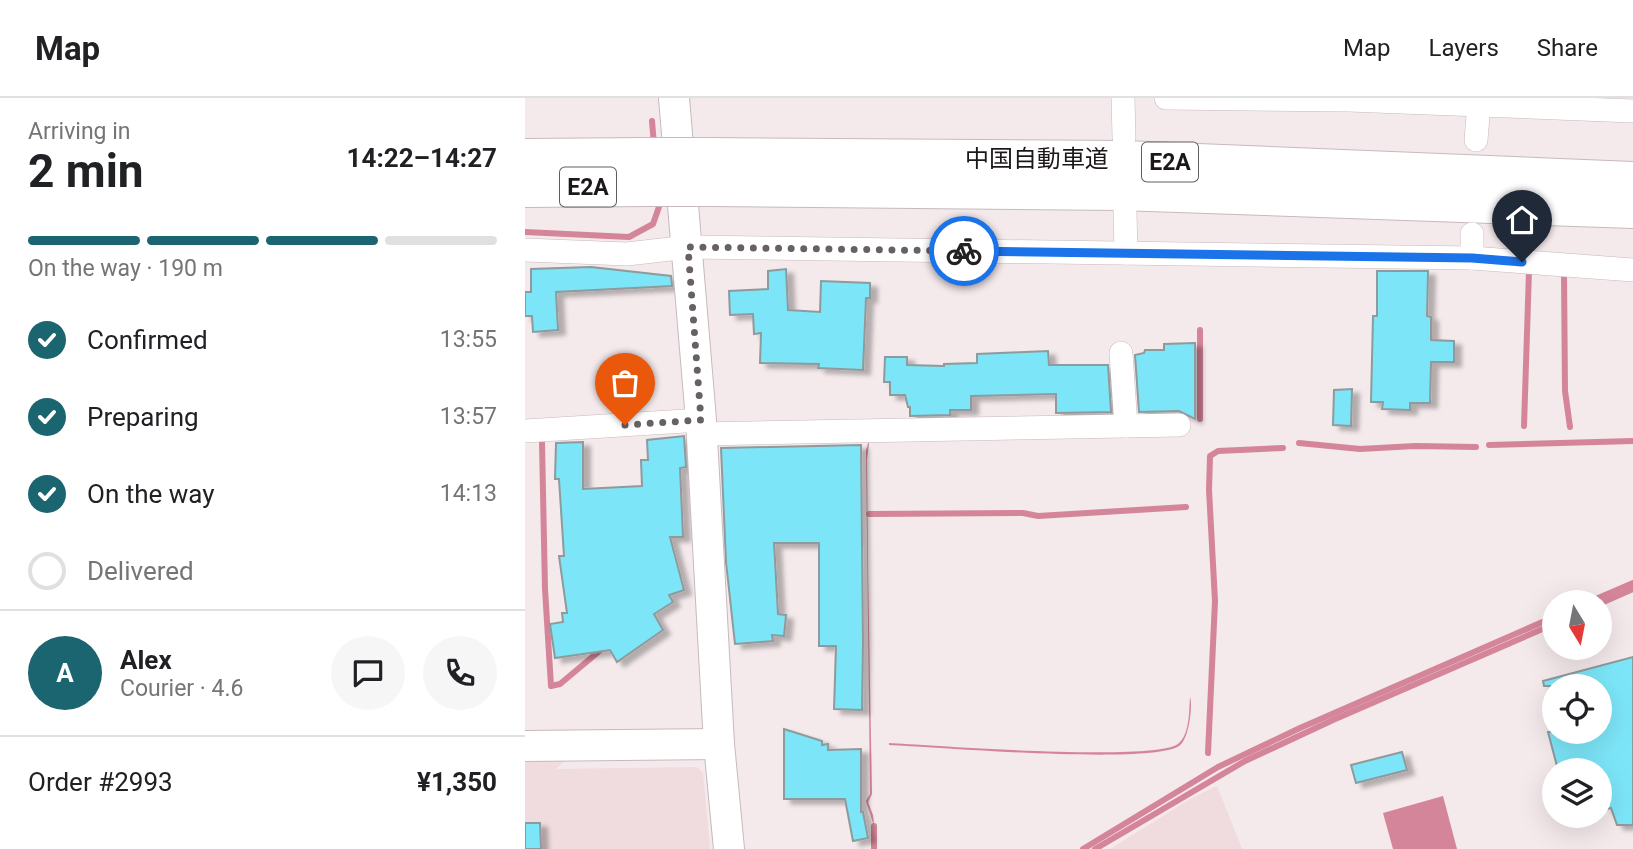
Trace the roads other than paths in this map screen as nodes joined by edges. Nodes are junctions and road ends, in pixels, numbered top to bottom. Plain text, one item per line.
1 (674, 98) edge
2 (1123, 98) edge
3 (1166, 98) edge
4 (1479, 104) junction
5 (1633, 111) edge
6 (1124, 137) dead end
7 (1476, 140) dead end
8 (525, 158) edge
9 (649, 172) junction
10 (709, 172) junction
11 (1633, 181) edge
12 (525, 188) edge
13 (1633, 209) edge
14 (1125, 212) dead end
15 (1472, 234) dead end
16 (688, 247) junction
17 (525, 250) edge
18 (1126, 253) junction
19 (1472, 258) junction
20 (1633, 270) edge
21 (1121, 353) dead end
22 (1179, 425) dead end
23 (1126, 426) junction
24 (701, 427) junction
25 (525, 431) edge
26 (719, 744) junction
27 (525, 746) edge
28 (729, 849) edge

1 - 16 street
2 - 6 street
3 - 4 street
4 - 5 street
4 - 7 street
8 - 9 highway, 中国自動車道 / E2A
9 - 10 highway, 中国自動車道 / E2A, bridge
9 - 12 highway, 中国自動車道 / E2A
10 - 11 highway, 中国自動車道 / E2A
10 - 13 highway, 中国自動車道 / E2A
14 - 18 street
15 - 19 street
16 - 17 street
16 - 18 street
16 - 24 street
18 - 19 street
19 - 20 street
21 - 23 street
22 - 23 street
23 - 24 street
24 - 25 street
24 - 26 street
26 - 27 street
26 - 28 street

